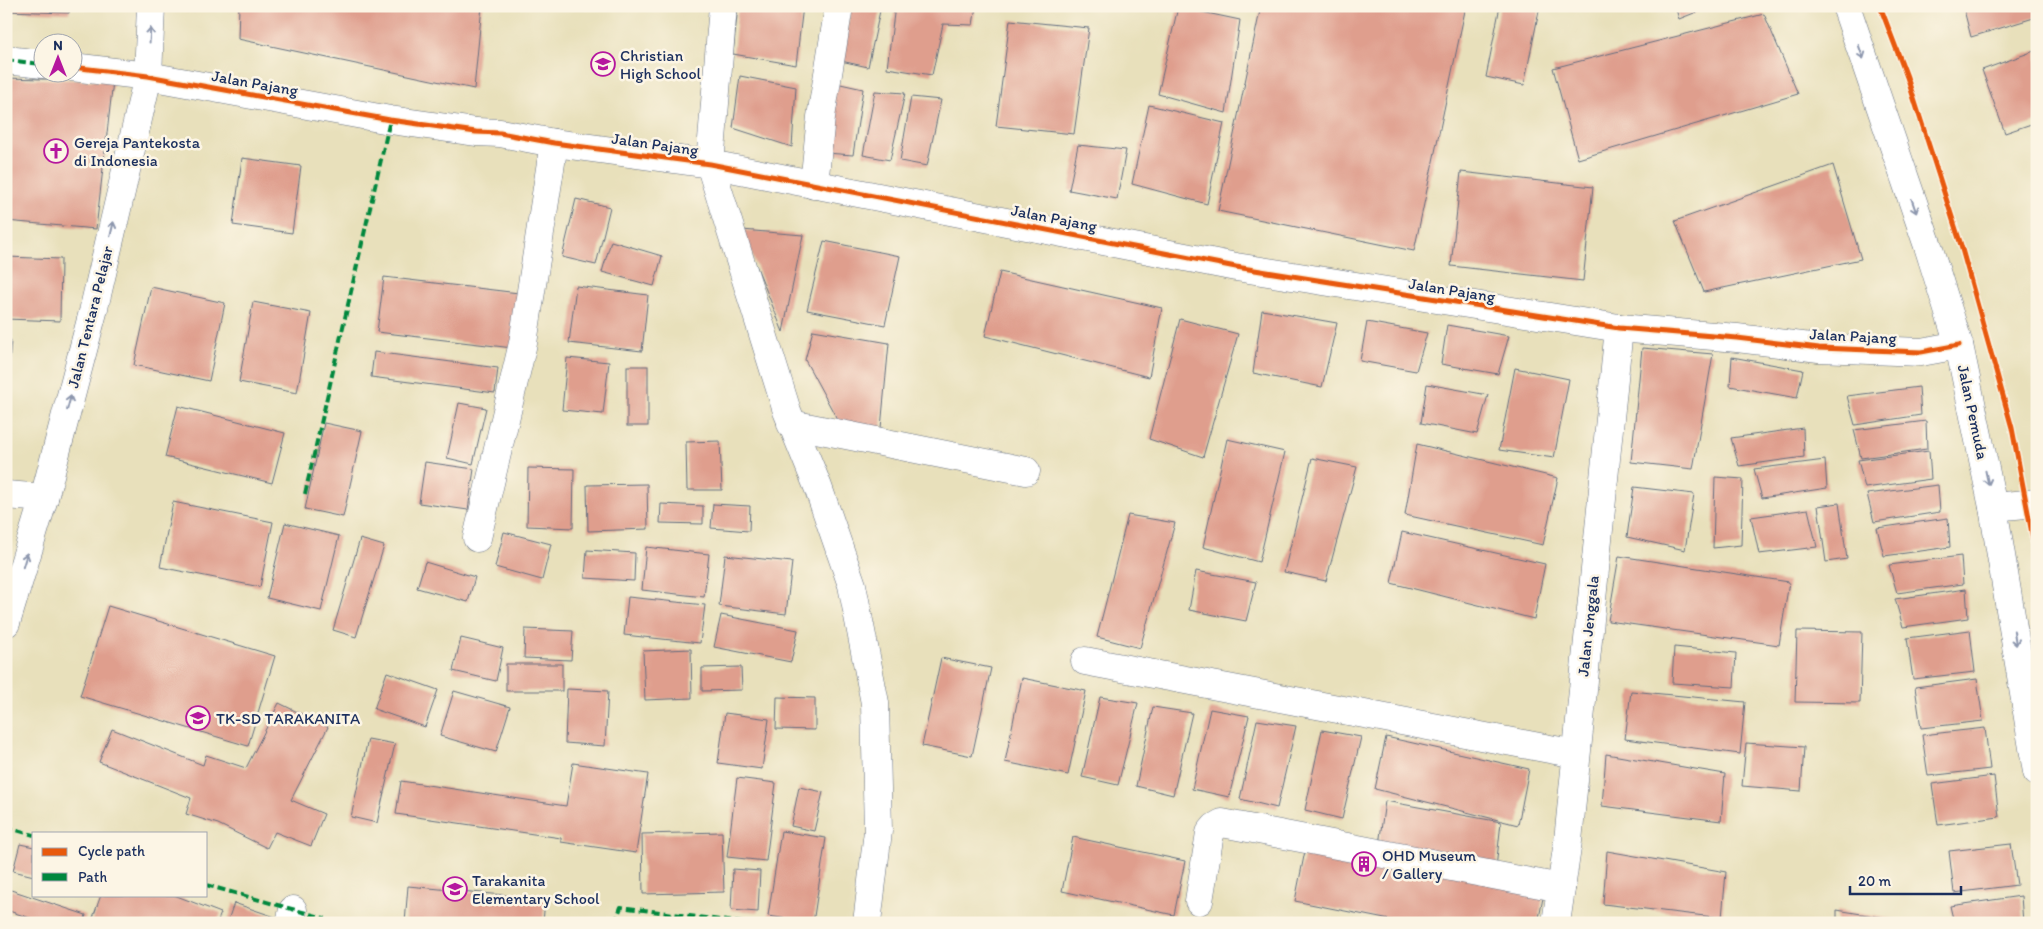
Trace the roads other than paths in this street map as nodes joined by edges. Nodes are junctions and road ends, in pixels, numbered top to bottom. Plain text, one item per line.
1 (151, 6) edge
2 (723, 6) edge
3 (839, 6) edge
4 (1846, 6) edge
5 (6, 60) edge
6 (32, 63) edge
7 (82, 68) edge
8 (148, 76) junction
9 (554, 143) junction
10 (710, 164) junction
11 (814, 185) junction
12 (1619, 328) junction
13 (1958, 345) junction
14 (791, 424) junction
15 (1026, 471) dead end
16 (6, 496) edge
17 (44, 498) junction
18 (2037, 503) edge
19 (1993, 507) junction
20 (476, 538) dead end
21 (6, 623) edge
22 (1085, 661) dead end
23 (1576, 754) junction
24 (2037, 772) edge
25 (1561, 888) junction
26 (1199, 901) dead end
27 (867, 923) edge
28 (1556, 923) edge

8 -> 1 street, Jalan Tentara Pelajar
2 - 10 street
3 - 11 street
4 -> 13 street, Jalan Pemuda
5 - 6 street
7 - 8 street, Jalan Pajang
8 - 9 street, Jalan Pajang
17 -> 8 street, Jalan Tentara Pelajar
9 - 10 street, Jalan Pajang
9 - 20 street
10 - 11 street, Jalan Pajang
10 - 14 street
11 - 12 street, Jalan Pajang
12 - 13 street, Jalan Pajang
12 - 23 street, Jalan Jenggala
13 -> 19 street, Jalan Pemuda
14 - 15 street
14 - 27 street
16 - 17 street
21 -> 17 street, Jalan Tentara Pelajar
18 - 19 street
19 -> 24 street, Jalan Pemuda
22 - 23 street
23 - 25 street, Jalan Jenggala
25 - 26 street
25 - 28 street, Jalan Jenggala

